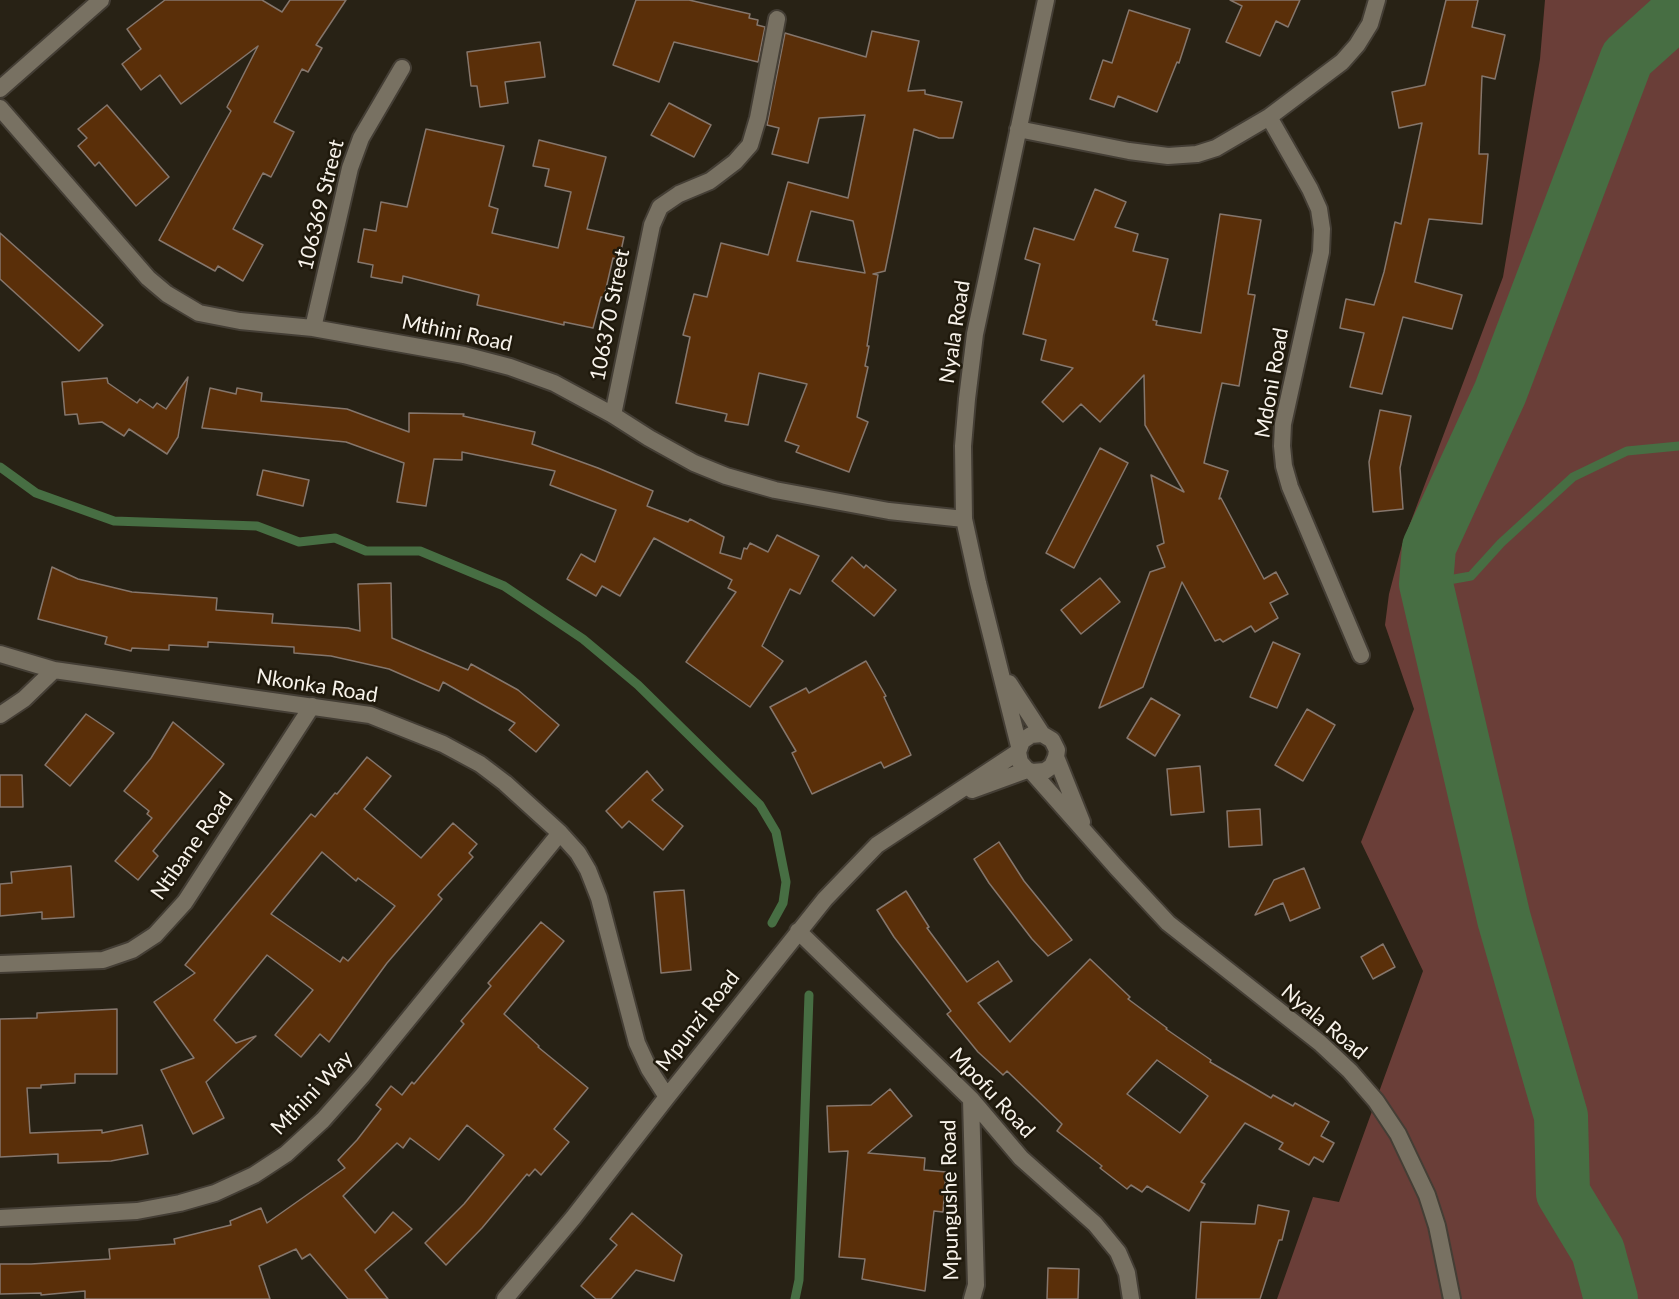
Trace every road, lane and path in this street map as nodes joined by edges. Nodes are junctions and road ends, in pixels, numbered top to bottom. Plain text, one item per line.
1 (101, 0) edge
2 (1046, 0) edge
3 (1377, 0) edge
4 (777, 19) dead end
5 (402, 68) dead end
6 (0, 89) edge
7 (0, 108) edge
8 (1269, 117) junction
9 (1018, 129) junction
10 (314, 328) junction
11 (613, 415) junction
12 (964, 519) junction
13 (0, 654) edge
14 (1361, 655) dead end
15 (54, 670) junction
16 (1002, 673) junction
17 (312, 706) junction
18 (0, 715) edge
19 (1042, 734) junction
20 (1018, 749) junction
21 (1056, 757) junction
22 (1030, 771) junction
23 (952, 797) junction
24 (1086, 831) junction
25 (560, 833) junction
26 (798, 931) junction
27 (0, 964) edge
28 (667, 1096) junction
29 (971, 1099) junction
30 (0, 1218) edge
31 (505, 1299) edge
32 (972, 1299) edge
33 (1131, 1299) edge
34 (1452, 1299) edge

1 - 6 street
2 - 9 street, Nyala Road
3 - 8 street
4 - 11 street, 106370 Street
5 - 10 street, 106369 Street
7 - 10 street, Mthini Road
8 - 9 street
8 - 14 street, Mdoni Road
9 - 12 street, Nyala Road
10 - 11 street, Mthini Road
11 - 12 street, Mthini Road
12 - 16 street, Nyala Road
13 - 15 street, Nkonka Road
15 - 17 street, Nkonka Road
15 - 18 street
16 - 19 street, Nyala Road
16 - 20 street, Nyala Road
17 - 25 street, Nkonka Road
17 - 27 street, Ntibane Road
19 - 20 street
19 - 21 street
20 - 22 street
20 - 23 street, Mpunzi Road
21 - 22 street
21 - 24 street, Nyala Road
22 - 23 street, Mpunzi Road
22 - 24 street, Nyala Road
23 - 26 street, Mpunzi Road
24 - 34 street, Nyala Road
25 - 28 street, Nkonka Road
25 - 30 street, Mthini Way
26 - 28 street, Mpunzi Road
26 - 29 street, Mpofu Road
28 - 31 street, Mpunzi Road
29 - 32 street, Mpungushe Road
29 - 33 street, Mpofu Road

